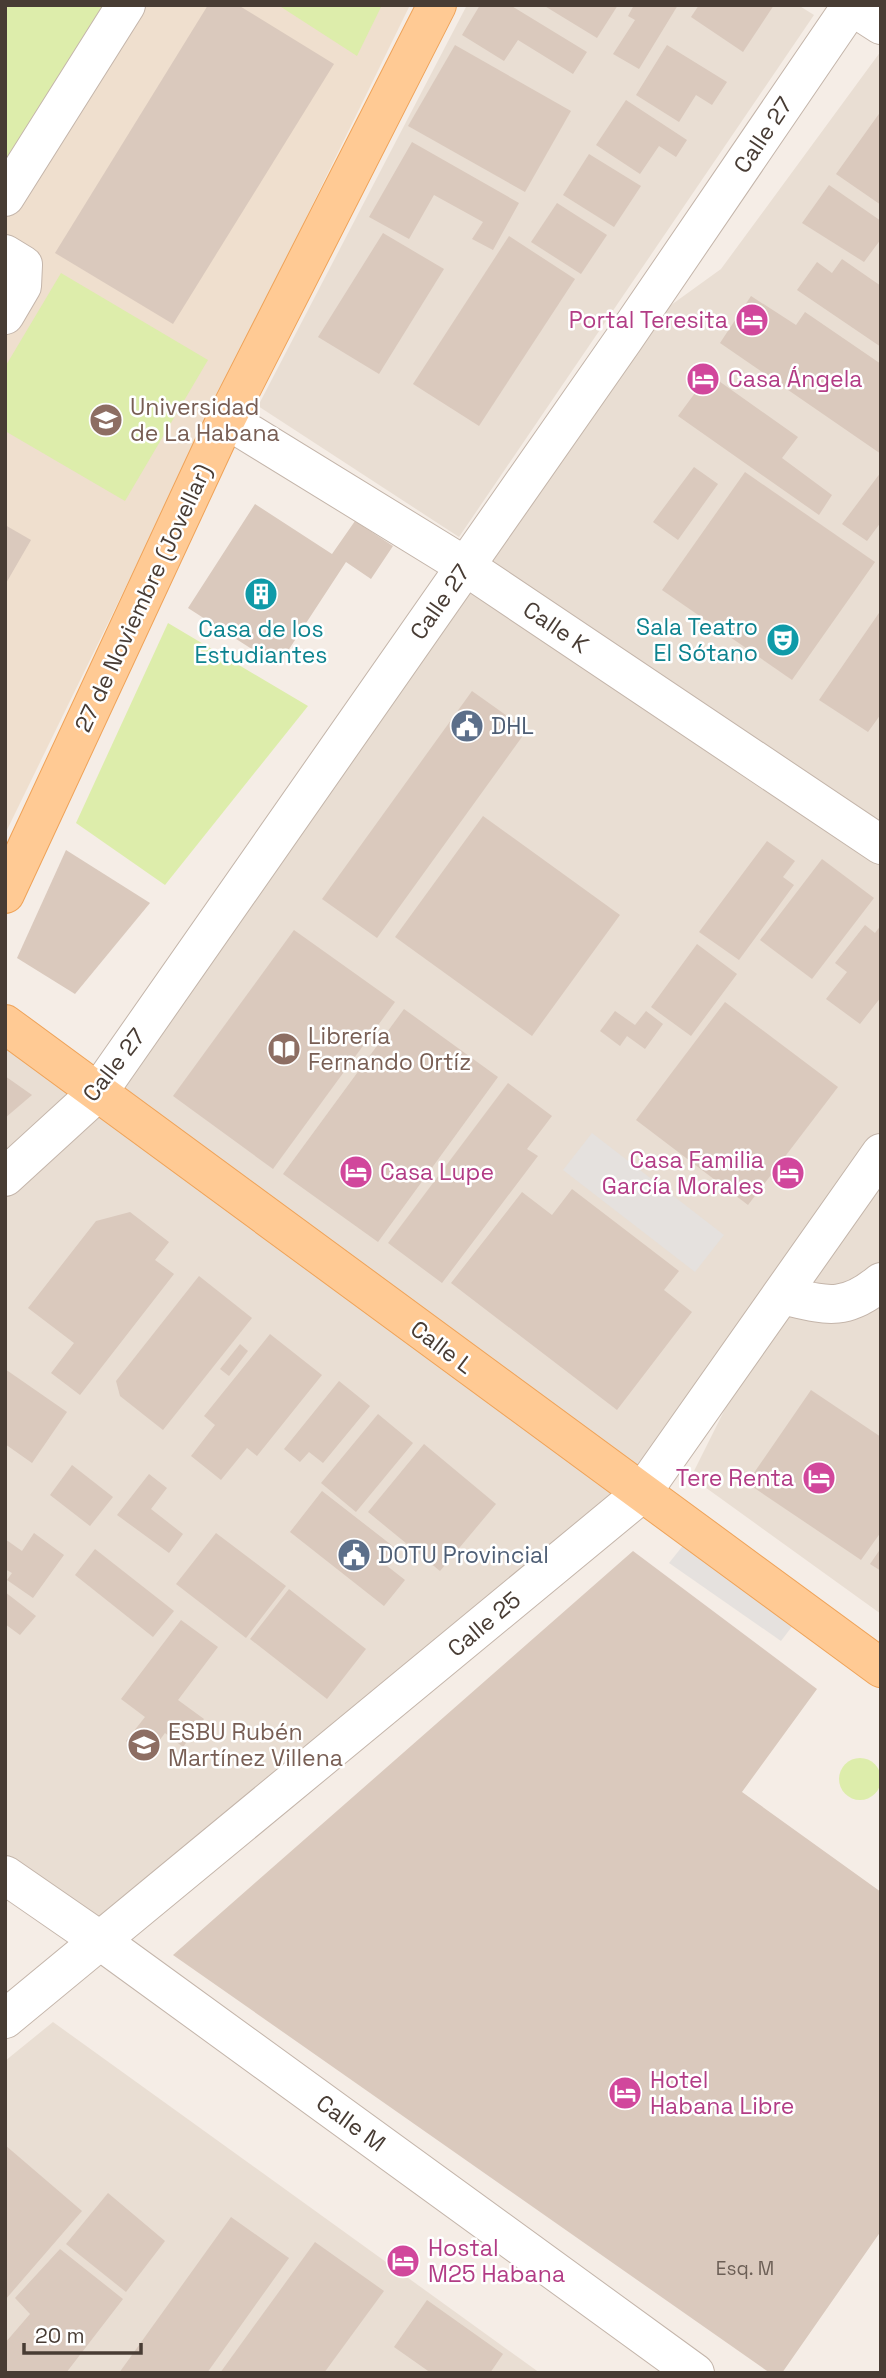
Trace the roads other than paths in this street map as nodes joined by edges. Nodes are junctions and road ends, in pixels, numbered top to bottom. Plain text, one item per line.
1 (126, 5) edge
2 (437, 5) edge
3 (851, 5) edge
4 (881, 25) edge
5 (5, 197) edge
6 (5, 254) edge
7 (5, 315) edge
8 (226, 419) junction
9 (465, 566) junction
10 (881, 845) edge
11 (5, 894) edge
12 (5, 1024) edge
13 (99, 1091) junction
14 (881, 1153) edge
15 (5, 1177) edge
16 (881, 1282) edge
17 (782, 1294) junction
18 (641, 1494) junction
19 (881, 1668) edge
20 (5, 1875) edge
21 (102, 1941) junction
22 (5, 2020) edge
23 (695, 2373) edge

1 - 5 street
2 - 8 main road, 27 de Noviembre (Jovellar)
3 - 4 street
3 - 9 street, Calle 27
6 - 7 street
8 - 9 street, Calle K
8 - 11 main road, 27 de Noviembre (Jovellar)
9 - 10 street, Calle K
9 - 13 street, Calle 27
12 - 13 main road, Calle L
13 - 15 street, Calle 27
13 - 18 main road, Calle L
14 - 17 street, Calle 25
16 - 17 street
17 - 18 street, Calle 25
18 - 19 main road, Calle L
18 - 21 street, Calle 25
20 - 21 street, Calle M
21 - 22 street, Calle 25
21 - 23 street, Calle M

